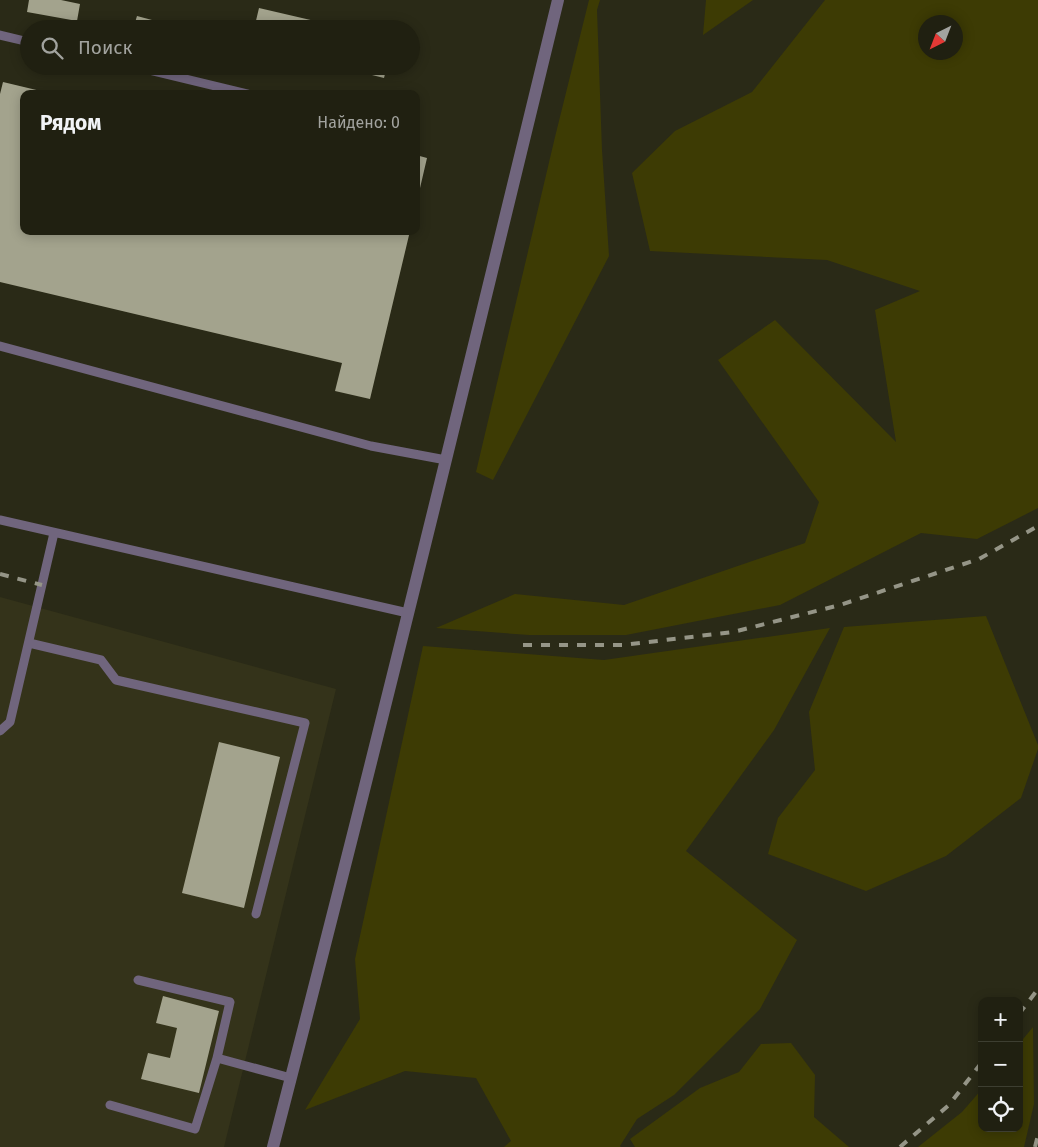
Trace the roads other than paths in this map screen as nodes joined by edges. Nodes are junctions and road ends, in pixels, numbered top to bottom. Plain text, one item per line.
1 (558, 0) edge
2 (0, 35) edge
3 (20, 40) edge
4 (169, 75) edge
5 (231, 90) edge
6 (0, 346) edge
7 (446, 460) junction
8 (0, 520) edge
9 (54, 534) junction
10 (408, 614) junction
11 (29, 643) junction
12 (0, 731) edge
13 (256, 914) dead end
14 (138, 980) dead end
15 (217, 1058) junction
16 (291, 1078) junction
17 (110, 1106) dead end
18 (273, 1147) edge

1 - 7 street
2 - 3 lane
4 - 5 lane
6 - 7 lane
7 - 10 street
8 - 9 lane
9 - 10 lane
9 - 11 lane
10 - 16 street
11 - 12 lane
11 - 13 lane
14 - 15 lane
15 - 16 lane
15 - 17 lane
16 - 18 street

